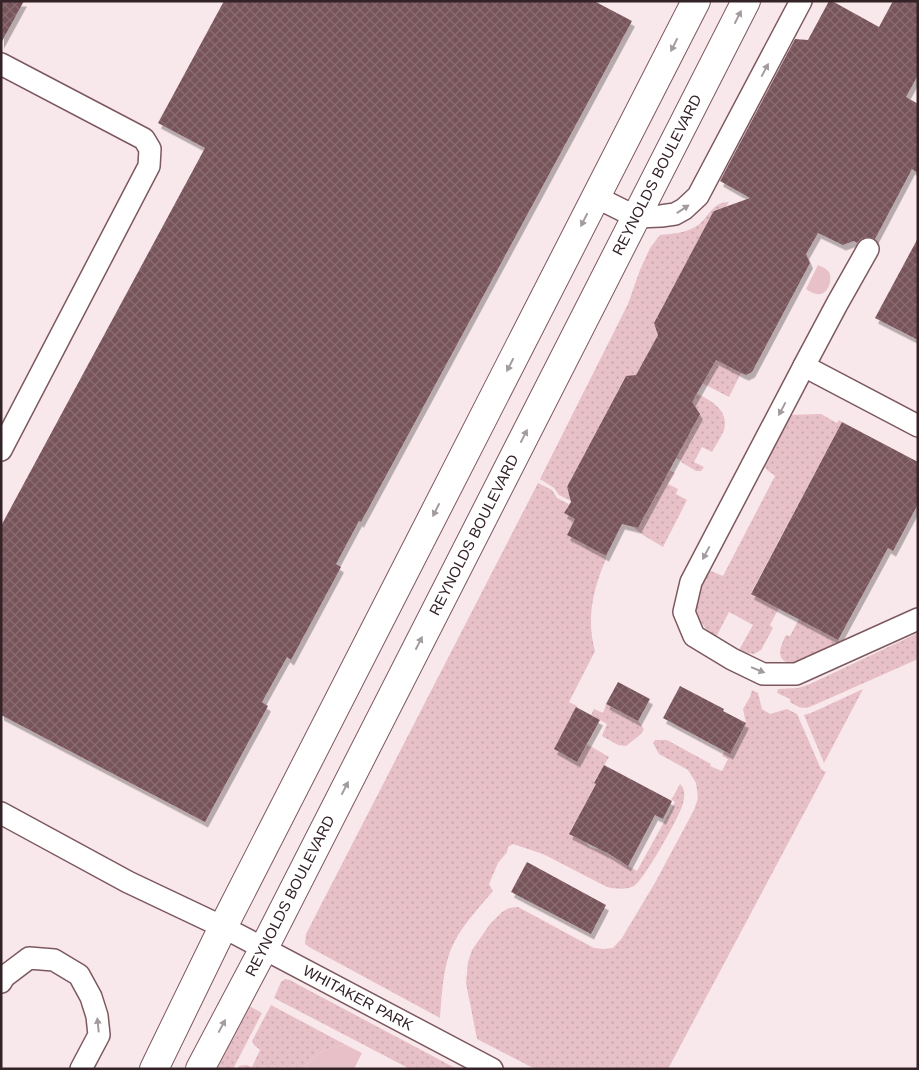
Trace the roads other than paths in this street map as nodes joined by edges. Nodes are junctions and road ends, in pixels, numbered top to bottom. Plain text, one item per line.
1 (696, 1) edge
2 (746, 1) edge
3 (801, 1) edge
4 (1, 64) edge
5 (596, 197) junction
6 (636, 216) junction
7 (868, 249) dead end
8 (804, 366) junction
9 (918, 426) edge
10 (1, 450) edge
11 (918, 618) edge
12 (1, 813) edge
13 (224, 927) junction
14 (264, 948) junction
15 (1, 982) edge
16 (81, 1069) edge
17 (154, 1069) edge
18 (200, 1069) edge
19 (492, 1069) edge

1 -> 5 main road
6 -> 2 main road, REYNOLDS BOULEVARD
6 -> 3 lane
4 - 10 lane
5 - 6 lane
5 -> 13 main road
14 -> 6 main road, REYNOLDS BOULEVARD
7 - 8 lane
8 - 9 lane
8 -> 11 lane
12 - 13 lane, WHITAKER PARK
13 - 14 lane, WHITAKER PARK
13 - 17 main road
18 -> 14 main road, REYNOLDS BOULEVARD
14 - 19 lane, WHITAKER PARK
16 -> 15 lane

